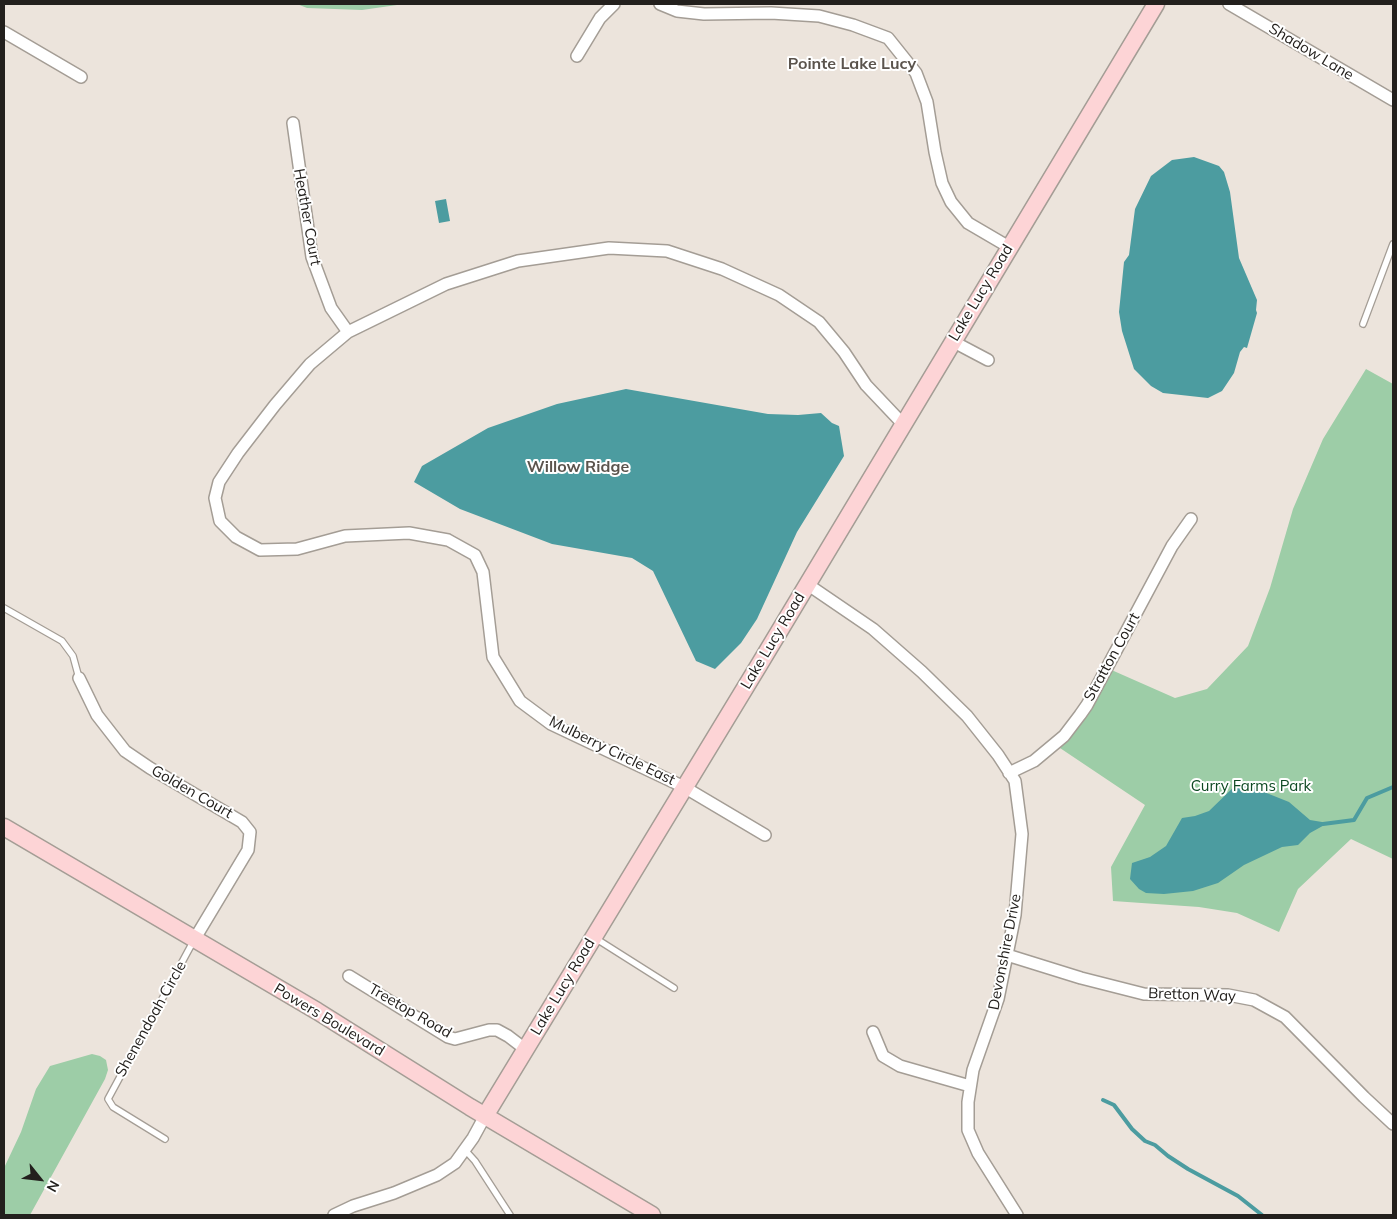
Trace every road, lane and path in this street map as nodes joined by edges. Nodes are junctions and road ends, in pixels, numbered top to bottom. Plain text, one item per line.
1 (614, 4) edge
2 (660, 4) edge
3 (1156, 4) edge
4 (1229, 4) edge
5 (685, 8) edge
6 (4, 32) edge
7 (577, 56) dead end
8 (81, 77) dead end
9 (1393, 100) edge
10 (293, 123) dead end
11 (1393, 244) edge
12 (1009, 247) junction
13 (1362, 324) dead end
14 (348, 332) junction
15 (952, 341) junction
16 (988, 360) dead end
17 (902, 423) junction
18 (1191, 519) dead end
19 (807, 584) junction
20 (4, 608) edge
21 (79, 678) joint
22 (1010, 773) junction
23 (684, 787) junction
24 (4, 827) edge
25 (765, 835) dead end
26 (593, 936) junction
27 (194, 940) junction
28 (1007, 955) junction
29 (349, 976) dead end
30 (674, 988) dead end
31 (873, 1032) dead end
32 (526, 1049) junction
33 (970, 1086) junction
34 (484, 1116) junction
35 (1393, 1124) edge
36 (165, 1139) dead end
37 (465, 1150) junction
38 (334, 1215) edge
39 (510, 1215) edge
40 (652, 1215) edge
41 (1017, 1215) edge

1 - 7 street
2 - 5 street
3 - 12 street, Lake Lucy Road
4 - 9 street, Shadow Lane
5 - 12 street
6 - 8 street
10 - 14 street, Heather Court
11 - 13 lane
12 - 15 street, Lake Lucy Road
14 - 17 street, Mulberry Circle East
14 - 23 street, Mulberry Circle East
15 - 16 street
15 - 17 street, Lake Lucy Road
17 - 19 street, Lake Lucy Road
18 - 22 street, Stratton Court
19 - 22 street, Devonshire Drive
19 - 23 street, Lake Lucy Road
20 - 21 lane
21 - 27 street, Golden Court
22 - 28 street, Devonshire Drive
23 - 25 street, Mulberry Circle East
23 - 26 street, Lake Lucy Road
24 - 27 street, Powers Boulevard
26 - 30 lane
26 - 32 street, Lake Lucy Road
27 - 34 street, Powers Boulevard
27 - 36 lane, Shenendoah Circle
28 - 33 street, Devonshire Drive
28 - 35 street, Bretton Way
29 - 32 street, Treetop Road
31 - 33 street
32 - 34 street, Lake Lucy Road
33 - 41 street, Devonshire Drive
34 - 37 street, Lake Lucy Road
34 - 40 street, Powers Boulevard
37 - 38 street, Lake Lucy Road
37 - 39 lane

